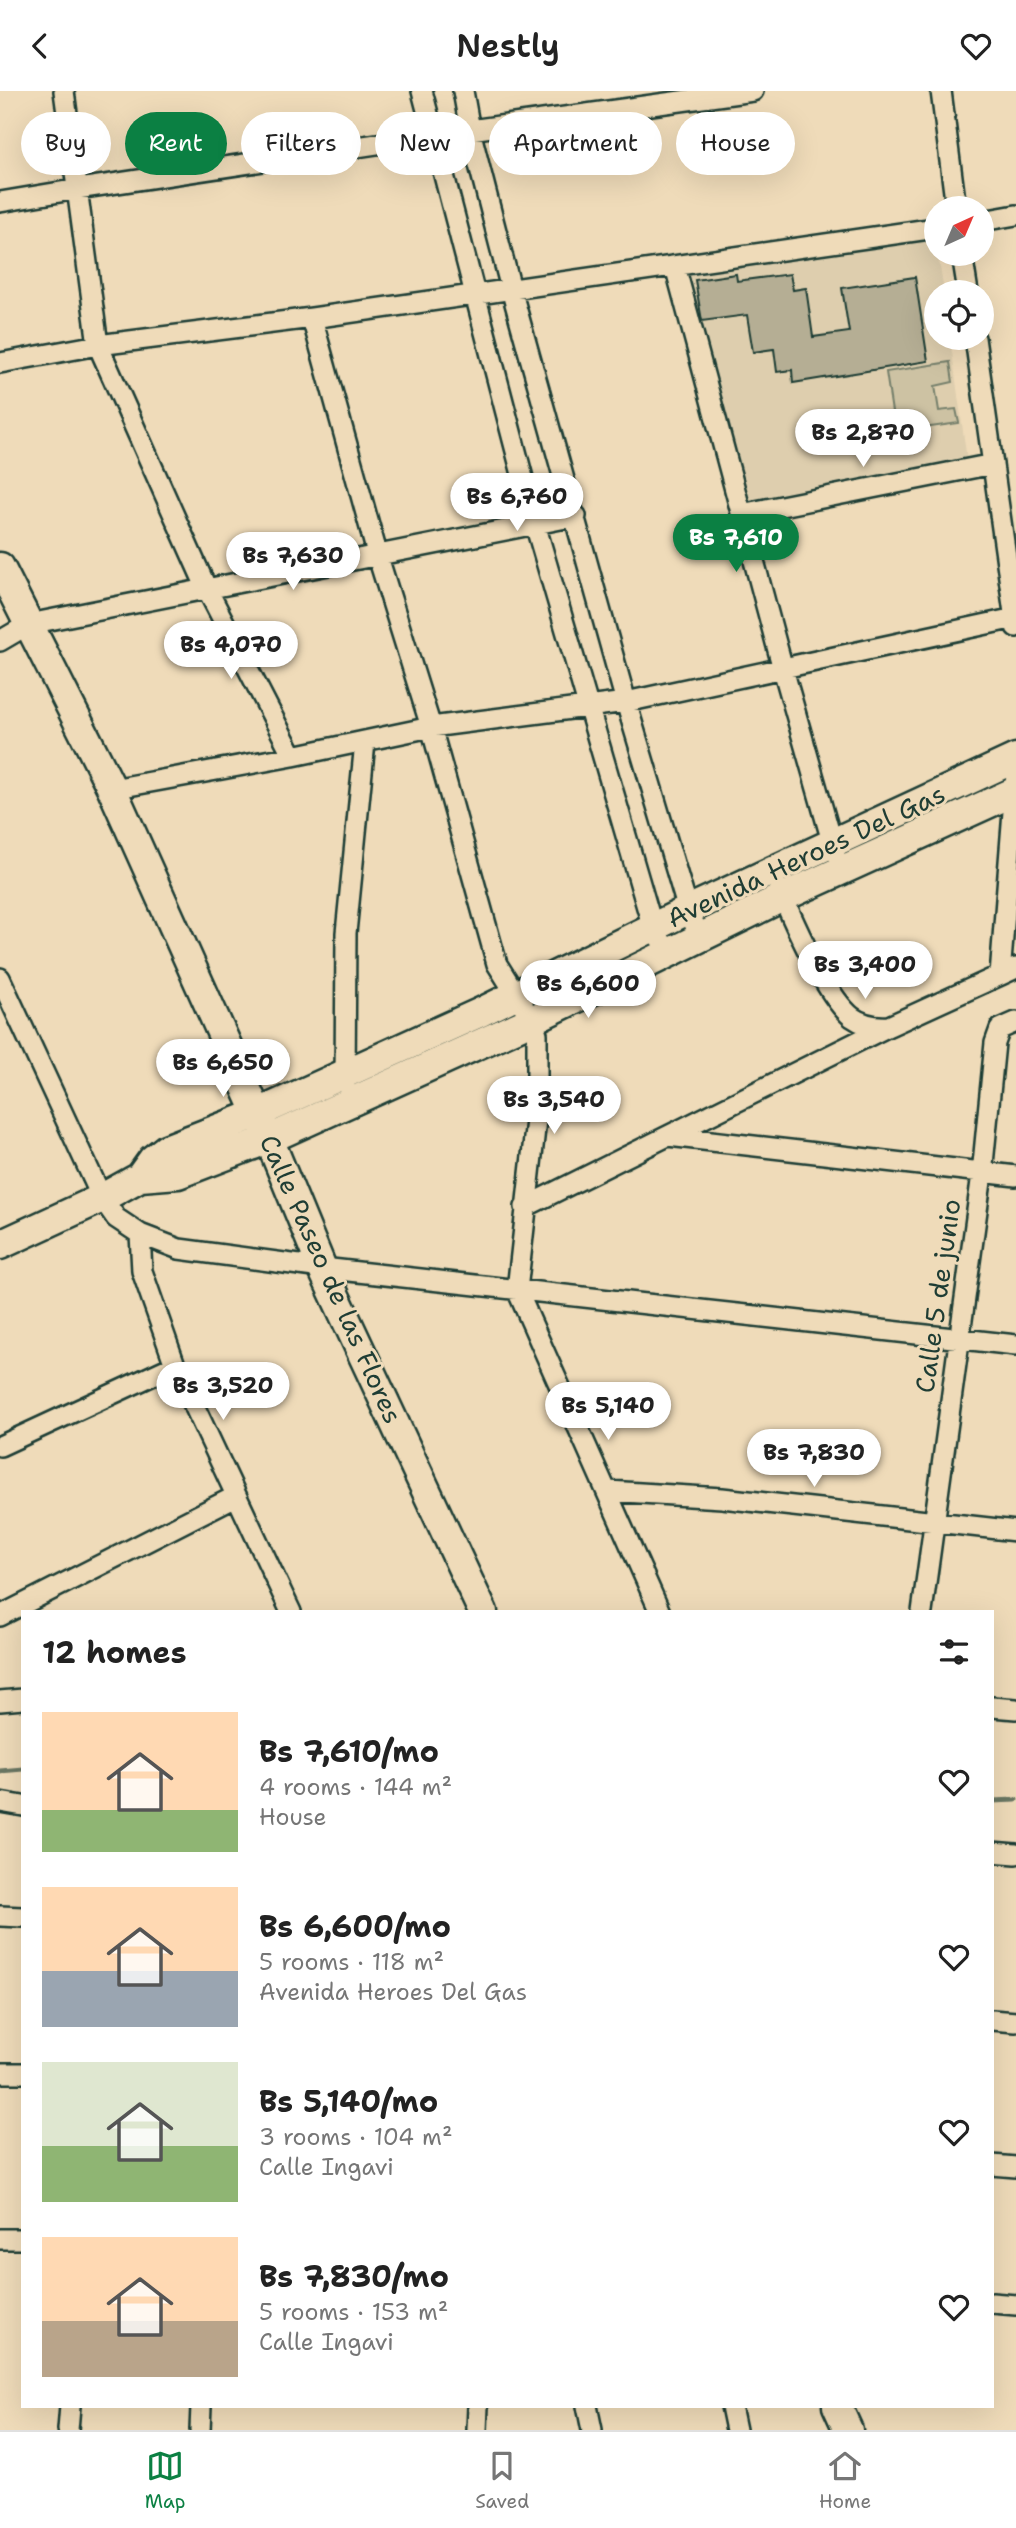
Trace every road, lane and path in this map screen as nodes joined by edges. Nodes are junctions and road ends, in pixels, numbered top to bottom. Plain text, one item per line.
1 (64, 91) edge
2 (422, 91) edge
3 (463, 91) edge
4 (753, 91) edge
5 (941, 91) edge
6 (428, 112) edge
7 (467, 112) edge
8 (475, 129) edge
9 (375, 145) edge
10 (475, 149) edge
11 (444, 175) edge
12 (78, 188) junction
13 (954, 196) edge
14 (0, 202) edge
15 (1016, 215) edge
16 (994, 219) edge
17 (924, 229) edge
18 (675, 265) junction
19 (511, 289) junction
20 (474, 295) junction
21 (312, 318) junction
22 (98, 345) junction
23 (977, 350) edge
24 (0, 363) edge
25 (993, 464) junction
26 (741, 514) junction
27 (576, 516) junction
28 (535, 524) junction
29 (378, 557) junction
30 (0, 567) edge
31 (206, 587) junction
32 (1015, 622) edge
33 (29, 624) junction
34 (0, 641) edge
35 (783, 669) junction
36 (626, 702) junction
37 (589, 707) junction
38 (431, 727) junction
39 (365, 742) junction
40 (293, 757) junction
41 (1016, 758) edge
42 (1015, 786) edge
43 (112, 789) junction
44 (837, 857) junction
45 (777, 884) junction
46 (688, 910) junction
47 (653, 928) junction
48 (700, 937) junction
49 (669, 953) junction
50 (1008, 972) edge
51 (0, 978) edge
52 (516, 995) junction
53 (532, 1020) junction
54 (1008, 1025) edge
55 (889, 1026) junction
56 (345, 1074) junction
57 (346, 1102) junction
58 (256, 1114) junction
59 (668, 1136) junction
60 (269, 1139) junction
61 (982, 1174) junction
62 (1016, 1176) edge
63 (140, 1177) junction
64 (102, 1198) junction
65 (525, 1207) junction
66 (140, 1234) junction
67 (0, 1245) edge
68 (322, 1268) junction
69 (517, 1290) junction
70 (958, 1338) junction
71 (1015, 1345) edge
72 (175, 1365) junction
73 (0, 1446) edge
74 (608, 1491) junction
75 (236, 1496) junction
76 (933, 1523) junction
77 (1016, 1531) edge
78 (290, 1610) edge
79 (482, 1610) edge
80 (659, 1610) edge
81 (922, 1610) edge
82 (0, 1616) edge
83 (21, 1699) edge
84 (0, 1701) edge
85 (994, 1707) edge
86 (1016, 1709) edge
87 (0, 1802) edge
88 (21, 1806) edge
89 (994, 1852) edge
90 (1016, 1854) edge
91 (0, 1916) edge
92 (21, 1917) edge
93 (994, 2020) edge
94 (1016, 2022) edge
95 (0, 2073) edge
96 (21, 2073) edge
97 (994, 2165) edge
98 (1016, 2167) edge
99 (0, 2239) edge
100 (21, 2239) edge
101 (994, 2303) edge
102 (1016, 2305) edge
103 (70, 2408) edge
104 (201, 2408) edge
105 (478, 2408) edge
106 (587, 2408) edge
107 (731, 2408) edge
108 (837, 2408) edge
109 (68, 2430) edge
110 (200, 2430) edge
111 (477, 2430) edge
112 (592, 2430) edge
113 (736, 2430) edge
114 (848, 2430) edge

1 - 12 street
2 - 6 street
3 - 7 street
4 - 8 street
5 - 13 street
9 - 12 street
10 - 19 street
11 - 20 street
12 - 14 street
12 - 22 street
15 - 16 street
17 - 18 street
18 - 19 street
18 - 26 street
19 - 20 street
19 - 27 street
20 - 21 street
20 - 28 street
21 - 22 street
21 - 29 street
22 - 24 street
22 - 31 street
23 - 25 street
25 - 26 street
25 - 32 street
26 - 35 street
27 - 28 street
27 - 36 street
28 - 29 street
28 - 37 street
29 - 31 street
29 - 38 street
30 - 33 street, Calle Paseo de las Flores
31 - 33 street
31 - 40 street
32 - 35 street
33 - 34 street
33 - 43 street, Calle Paseo de las Flores
35 - 36 street
35 - 44 street
36 - 37 street
36 - 46 street
37 - 38 street
37 - 47 street
38 - 39 street
38 - 52 street
39 - 40 street
39 - 56 street
40 - 43 street
41 - 44 street, Avenida Heroes Del Gas
42 - 44 street, Avenida Heroes Del Gas
42 - 50 street
43 - 58 street, Calle Paseo de las Flores
44 - 45 street, Avenida Heroes Del Gas
45 - 46 street, Avenida Heroes Del Gas
45 - 48 street, Avenida Heroes Del Gas
45 - 55 street
46 - 47 street, Avenida Heroes Del Gas
46 - 48 street
47 - 49 street
47 - 52 street, Avenida Heroes Del Gas
48 - 49 street, Avenida Heroes Del Gas
49 - 53 street, Avenida Heroes Del Gas
50 - 55 street
51 - 64 street
52 - 53 street
52 - 56 street, Avenida Heroes Del Gas
53 - 57 street, Avenida Heroes Del Gas
53 - 65 street
54 - 61 street, Calle 5 de junio
55 - 59 street
56 - 57 street
56 - 58 street, Avenida Heroes Del Gas
57 - 60 street, Avenida Heroes Del Gas
58 - 60 street, Calle Paseo de las Flores
58 - 63 street, Avenida Heroes Del Gas
59 - 61 street
59 - 65 street
60 - 63 street, Avenida Heroes Del Gas
60 - 68 street, Calle Paseo de las Flores
61 - 62 street
61 - 70 street, Calle 5 de junio
63 - 64 street
64 - 66 street
64 - 67 street
65 - 69 street
66 - 68 street
66 - 72 street
68 - 69 street
68 - 79 street, Calle Paseo de las Flores
69 - 70 street
69 - 74 street
70 - 71 street
70 - 76 street, Calle 5 de junio
72 - 73 street
72 - 75 street
74 - 76 street
74 - 80 street
75 - 78 street
75 - 82 street
76 - 77 street
76 - 81 street, Calle 5 de junio
83 - 84 street
85 - 86 street
87 - 88 street
89 - 90 street
91 - 92 street
93 - 94 street
95 - 96 street
97 - 98 street
99 - 100 street
101 - 102 street
103 - 109 street
104 - 110 street
105 - 111 street
106 - 112 street
107 - 113 street
108 - 114 street

